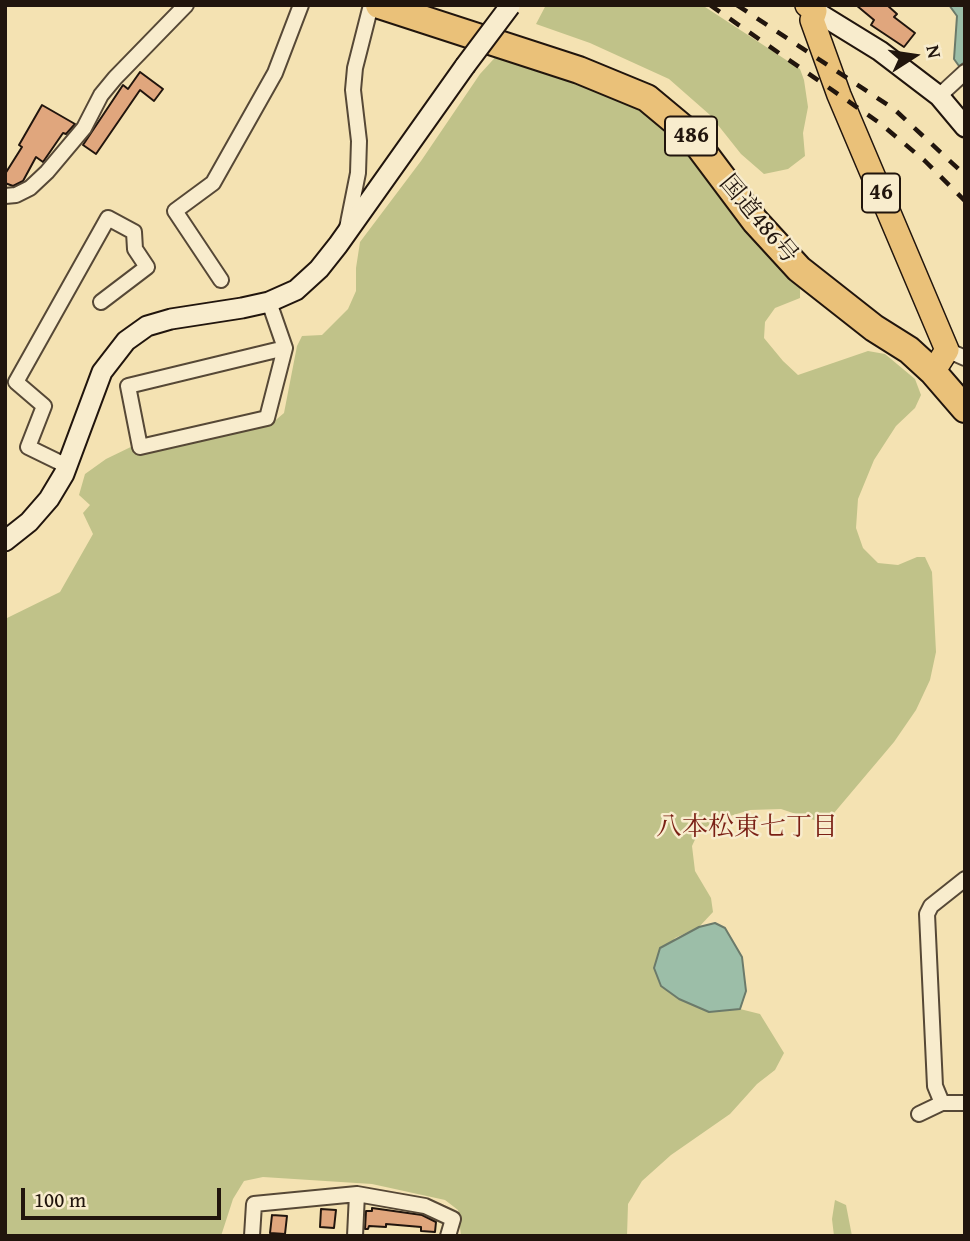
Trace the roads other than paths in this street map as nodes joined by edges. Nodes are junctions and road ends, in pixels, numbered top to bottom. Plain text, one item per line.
1 (186, 5) edge
2 (301, 5) edge
3 (371, 5) edge
4 (379, 5) edge
5 (511, 5) edge
6 (811, 8) edge
7 (965, 72) edge
8 (939, 96) junction
9 (965, 127) edge
10 (5, 195) edge
11 (347, 232) junction
12 (221, 280) dead end
13 (101, 302) dead end
14 (269, 302) junction
15 (285, 348) junction
16 (948, 360) edge
17 (965, 409) edge
18 (67, 466) junction
19 (5, 541) edge
20 (965, 879) edge
21 (965, 1102) edge
22 (942, 1103) junction
23 (919, 1114) dead end
24 (356, 1194) junction
25 (252, 1236) edge
26 (355, 1236) edge
27 (448, 1236) edge

1 - 10 street
2 - 12 street
3 - 11 street
4 - 16 highway, 国道486号 / 486
5 - 11 street, bridge
6 - 8 street
6 - 16 main road, 46
7 - 8 street
8 - 9 street
11 - 14 street
13 - 18 street
14 - 15 street
14 - 18 street
15 - 15 street
16 - 17 highway, 国道486号 / 486
18 - 19 street
20 - 22 street
21 - 22 street
22 - 23 street
24 - 25 street
24 - 26 street
24 - 27 street

